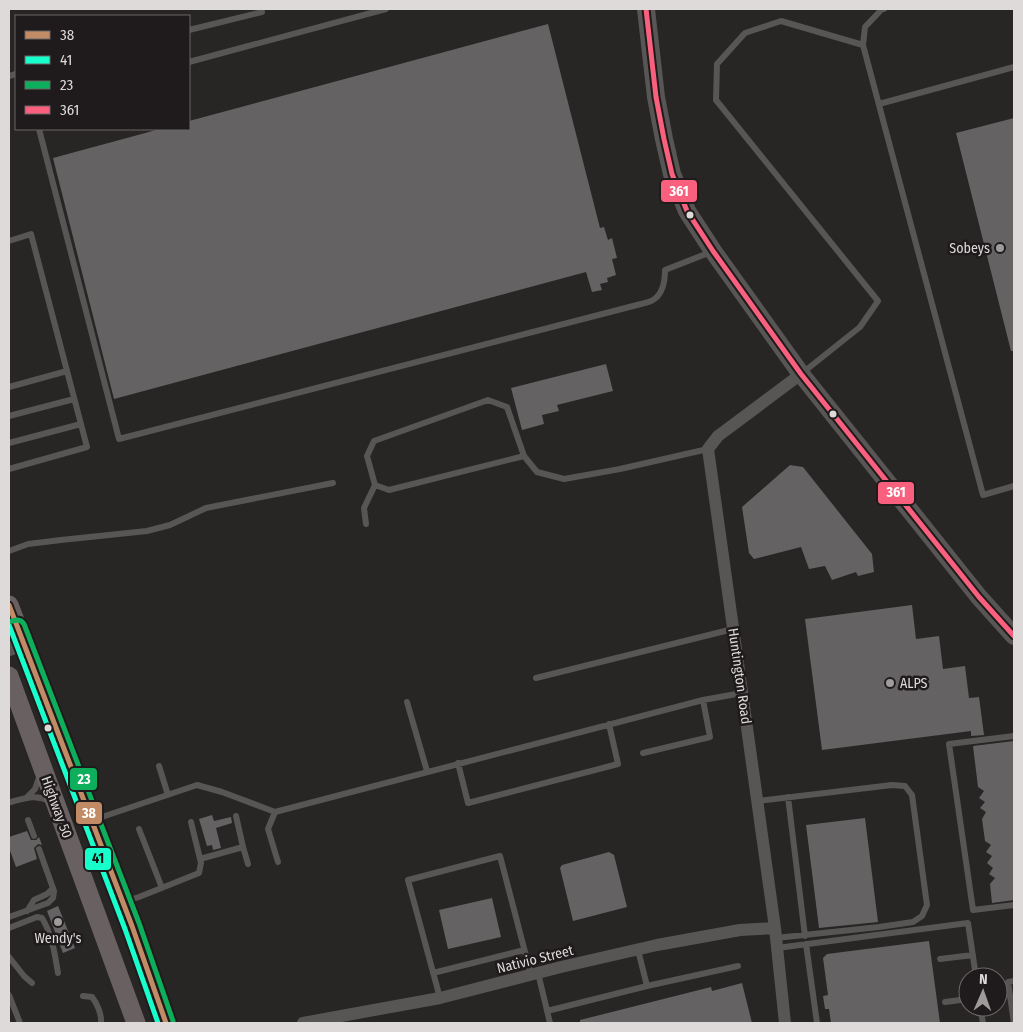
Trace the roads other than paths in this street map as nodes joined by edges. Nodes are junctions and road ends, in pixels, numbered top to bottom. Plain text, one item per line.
1 (261, 9) edge
2 (386, 9) edge
3 (646, 9) edge
4 (884, 9) edge
5 (190, 30) edge
6 (863, 45) junction
7 (190, 62) edge
8 (1014, 67) edge
9 (879, 104) junction
10 (39, 130) edge
11 (9, 241) edge
12 (713, 251) junction
13 (67, 371) junction
14 (801, 374) junction
15 (9, 387) edge
16 (74, 399) junction
17 (9, 416) edge
18 (81, 424) junction
19 (9, 443) edge
20 (708, 449) junction
21 (524, 456) junction
22 (9, 469) edge
23 (333, 483) dead end
24 (375, 486) junction
25 (1014, 486) edge
26 (366, 524) dead end
27 (9, 551) edge
28 (9, 605) edge
29 (733, 629) junction
30 (14, 636) edge
31 (1014, 636) edge
32 (9, 676) edge
33 (536, 678) dead end
34 (742, 693) junction
35 (14, 698) edge
36 (703, 700) junction
37 (407, 702) dead end
38 (608, 724) junction
39 (1014, 736) edge
40 (643, 754) dead end
41 (458, 763) junction
42 (41, 764) junction
43 (159, 766) dead end
44 (427, 771) junction
45 (168, 795) junction
46 (27, 797) junction
47 (788, 797) junction
48 (757, 801) junction
49 (11, 802) dead end
50 (56, 804) junction
51 (274, 812) junction
52 (236, 816) dead end
53 (28, 820) dead end
54 (91, 821) junction
55 (191, 822) dead end
56 (139, 829) dead end
57 (34, 836) dead end
58 (243, 847) junction
59 (39, 849) dead end
60 (200, 859) junction
61 (278, 862) dead end
62 (248, 864) dead end
63 (162, 888) junction
64 (122, 902) junction
65 (1014, 905) edge
66 (9, 917) edge
67 (9, 928) edge
68 (805, 936) junction
69 (776, 938) junction
70 (806, 944) junction
71 (524, 950) junction
72 (638, 950) junction
73 (973, 955) junction
74 (9, 957) edge
75 (940, 959) dead end
76 (738, 966) dead end
77 (975, 967) edge
78 (58, 973) dead end
79 (433, 973) junction
80 (534, 974) junction
81 (1014, 981) edge
82 (32, 983) dead end
83 (647, 986) junction
84 (9, 995) edge
85 (82, 996) dead end
86 (440, 998) junction
87 (958, 1000) edge
88 (945, 1002) dead end
89 (548, 1011) junction
90 (20, 1023) edge
91 (101, 1023) edge
92 (136, 1023) edge
93 (166, 1023) edge
94 (303, 1023) edge
95 (550, 1023) edge
96 (785, 1023) edge
97 (817, 1023) edge
98 (1014, 1023) edge

1 - 5 lane
2 - 7 lane
3 - 12 street
4 - 6 lane
6 - 9 lane
6 - 14 lane
8 - 9 lane
9 - 25 lane
10 - 12 lane
11 - 13 lane
12 - 14 street
13 - 15 lane
13 - 16 lane
14 - 20 street
14 - 31 street
16 - 17 lane
16 - 18 lane
18 - 19 lane
18 - 22 lane
20 - 21 lane
20 - 29 street, Huntington Road
21 - 24 lane
21 - 24 lane
23 - 27 lane
24 - 26 lane
28 - 30 main road, Highway 50
29 - 33 lane
29 - 34 street, Huntington Road
30 - 54 main road, Highway 50
32 - 35 main road, Highway 50
34 - 36 lane
34 - 48 street, Huntington Road
35 - 42 main road, Highway 50
36 - 38 lane
36 - 40 lane
37 - 44 lane
38 - 41 lane
38 - 41 lane
39 - 65 lane
41 - 44 lane
42 - 46 lane
42 - 50 main road, Highway 50
43 - 45 lane
44 - 51 lane
45 - 51 lane
45 - 54 lane
46 - 49 lane
46 - 50 lane
47 - 48 lane
47 - 68 lane
47 - 68 lane
48 - 69 street, Huntington Road
50 - 92 main road, Highway 50
51 - 61 lane
52 - 58 lane
53 - 57 lane
54 - 64 main road, Highway 50
55 - 60 lane
56 - 63 lane
58 - 60 lane
58 - 62 lane
59 - 66 lane
60 - 63 lane
63 - 64 lane
64 - 93 main road, Highway 50
67 - 78 lane
68 - 69 lane
69 - 70 lane
69 - 72 street, Nativio Street
69 - 96 street, Huntington Road
70 - 73 lane
70 - 97 lane
71 - 79 lane
71 - 79 lane
71 - 80 lane
72 - 80 street, Nativio Street
72 - 83 lane
73 - 75 lane
73 - 77 lane
74 - 82 lane
76 - 83 lane
79 - 86 lane
80 - 86 street, Nativio Street
80 - 89 lane
81 - 98 lane
83 - 89 lane
84 - 90 lane
85 - 91 lane
86 - 94 street, Nativio Street
87 - 88 lane
89 - 95 lane

